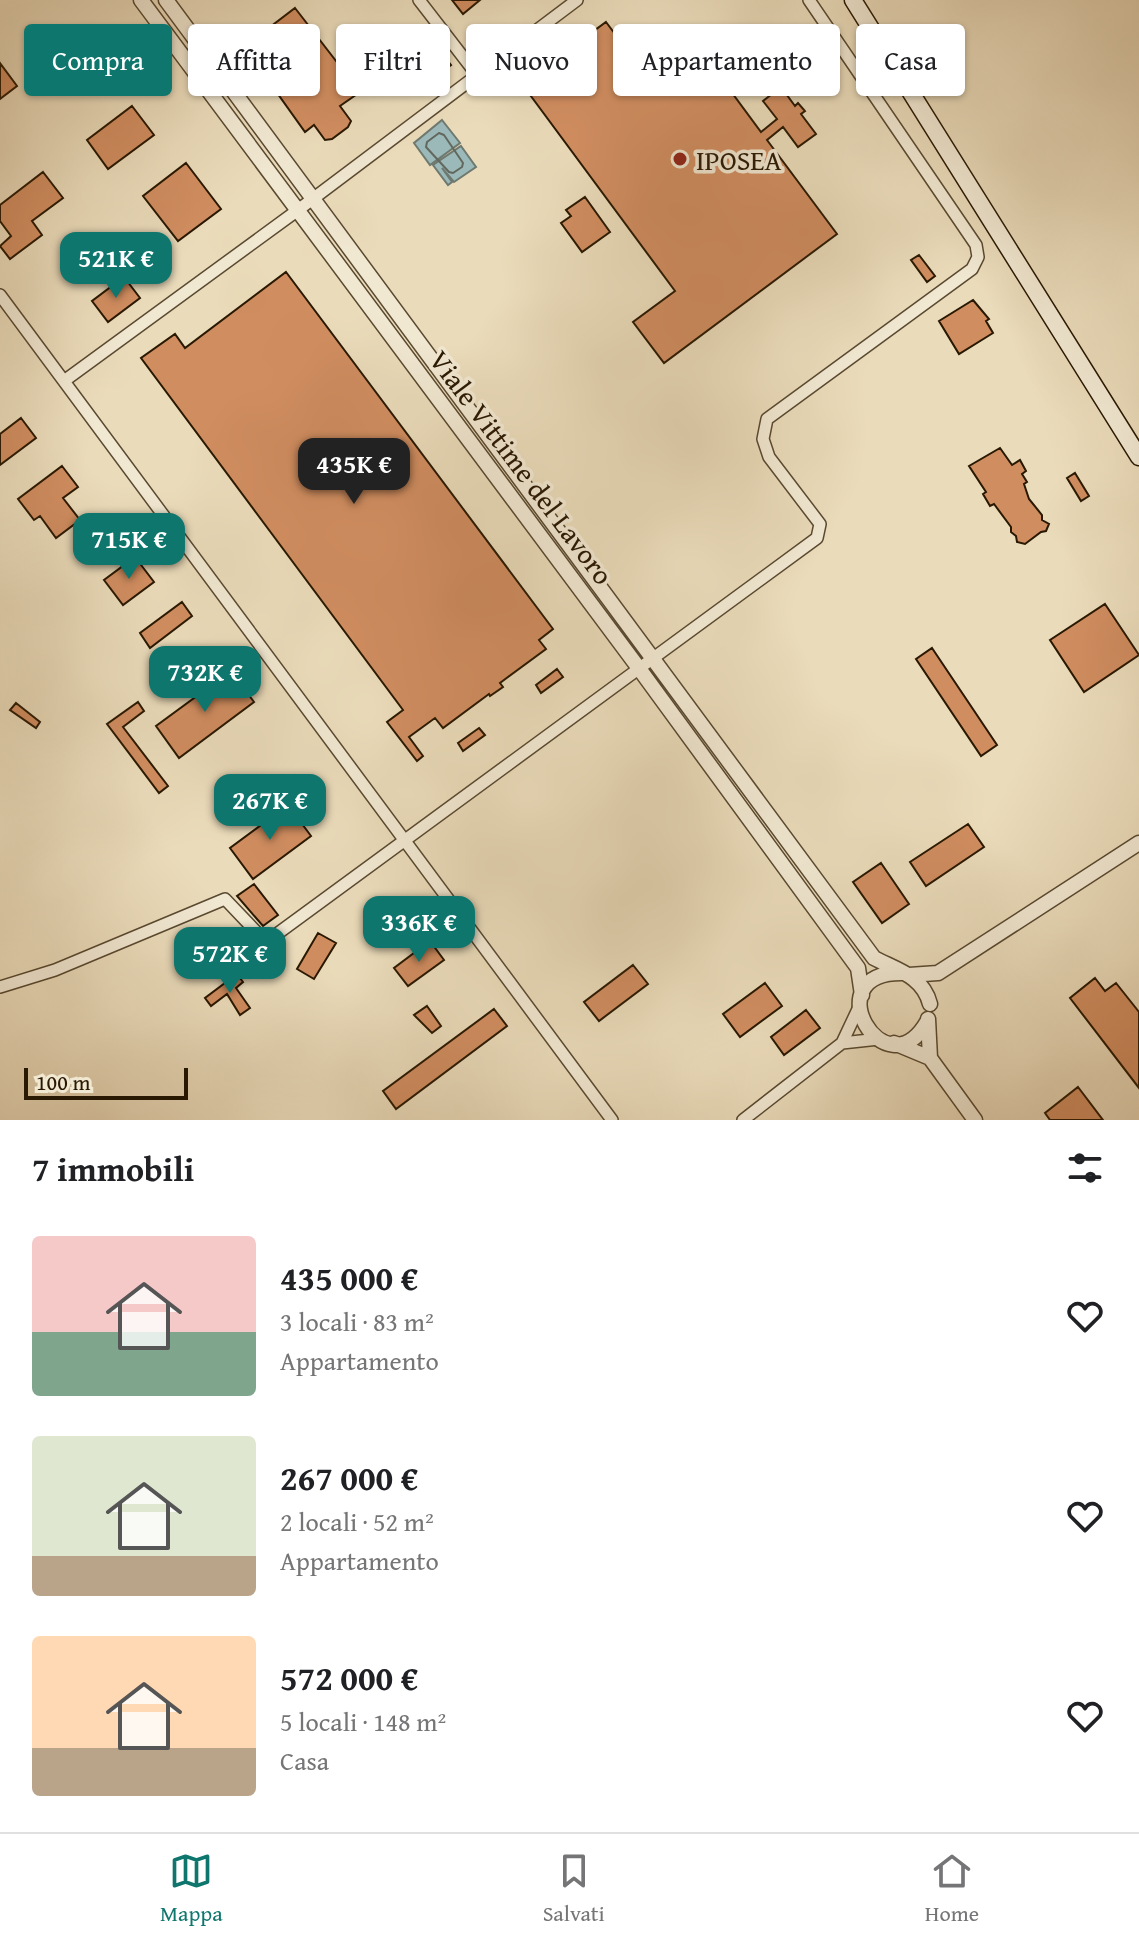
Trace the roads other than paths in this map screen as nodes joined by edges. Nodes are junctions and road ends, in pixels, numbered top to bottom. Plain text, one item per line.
1 (141, 0) edge
2 (166, 0) edge
3 (419, 0) edge
4 (577, 0) edge
5 (809, 0) edge
6 (853, 0) edge
7 (545, 24) edge
8 (466, 61) edge
9 (466, 83) edge
10 (313, 199) junction
11 (298, 210) junction
12 (0, 295) edge
13 (64, 381) junction
14 (1139, 457) edge
15 (654, 658) junction
16 (638, 667) junction
17 (406, 840) junction
18 (1139, 843) edge
19 (938, 973) junction
20 (905, 974) junction
21 (0, 987) edge
22 (860, 1001) junction
23 (930, 1004) junction
24 (927, 1022) junction
25 (879, 1039) junction
26 (842, 1043) junction
27 (894, 1043) junction
28 (930, 1058) junction
29 (612, 1120) edge
30 (743, 1120) edge
31 (975, 1120) edge

1 - 11 street, Viale Vittime del Lavoro
2 - 10 street, Viale Vittime del Lavoro
3 - 8 street
4 - 7 street
5 - 15 street
6 - 14 main road
9 - 10 street
10 - 11 street
10 - 15 street, Viale Vittime del Lavoro
11 - 13 street
11 - 16 street, Viale Vittime del Lavoro
12 - 13 street
13 - 17 street
15 - 16 street
15 - 20 street, Viale Vittime del Lavoro
16 - 17 street
16 - 22 street, Viale Vittime del Lavoro
17 - 21 street
17 - 29 street
18 - 19 street
19 - 20 street
19 - 23 street
20 - 22 street
20 - 23 street
22 - 25 street
22 - 26 street
23 - 24 street
24 - 27 street
24 - 28 street
25 - 26 street
25 - 27 street
26 - 30 street
27 - 28 street
28 - 31 street

